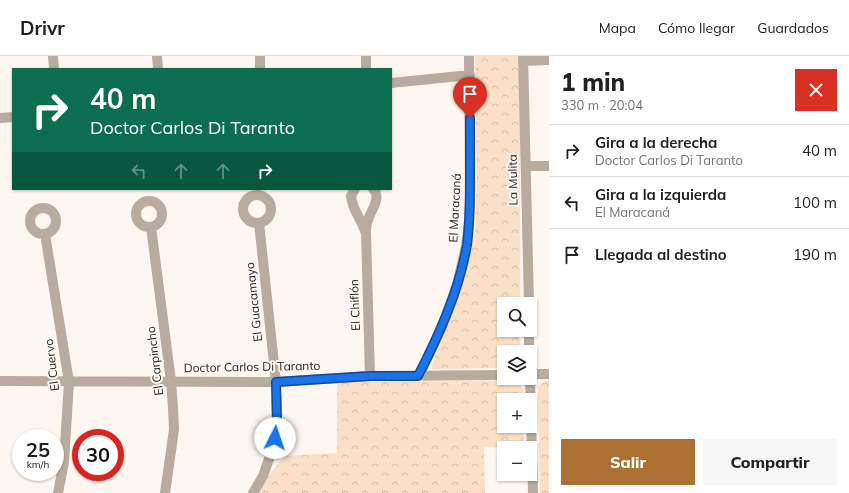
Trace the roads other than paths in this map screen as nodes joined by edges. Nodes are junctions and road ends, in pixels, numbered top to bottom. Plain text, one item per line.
1 (53, 56) edge
2 (157, 56) edge
3 (260, 56) edge
4 (366, 56) edge
5 (469, 56) edge
6 (523, 58) edge
7 (549, 60) edge
8 (54, 68) edge
9 (158, 68) edge
10 (260, 68) edge
11 (366, 68) edge
12 (470, 75) junction
13 (392, 83) edge
14 (12, 117) edge
15 (0, 118) edge
16 (526, 166) junction
17 (549, 166) edge
18 (354, 190) edge
19 (374, 190) edge
20 (259, 223) dead end
21 (151, 227) dead end
22 (366, 233) junction
23 (45, 234) dead end
24 (529, 297) edge
25 (537, 374) edge
26 (549, 374) edge
27 (497, 375) edge
28 (370, 376) junction
29 (418, 376) junction
30 (0, 381) edge
31 (171, 381) junction
32 (69, 382) junction
33 (276, 382) junction
34 (530, 385) edge
35 (58, 493) edge
36 (165, 493) edge
37 (253, 493) edge
38 (533, 493) edge

1 - 8 street
2 - 9 street
3 - 10 street
4 - 11 street
5 - 12 street, El Maracaná
6 - 7 street
6 - 16 street, La Mulita
12 - 13 street
12 - 29 street, El Maracaná
14 - 15 street
16 - 17 street
16 - 24 street, La Mulita
18 - 22 street, El Chiflón
19 - 22 street, El Chiflón
20 - 33 street, El Guacamayo
21 - 31 street, El Carpincho
22 - 28 street, El Chiflón
23 - 32 street, El Cuervo
25 - 26 street
27 - 29 street, Doctor Carlos Di Taranto
28 - 29 street, Doctor Carlos Di Taranto
28 - 33 street, Doctor Carlos Di Taranto
30 - 32 street, Doctor Carlos Di Taranto
31 - 32 street, Doctor Carlos Di Taranto
31 - 33 street, Doctor Carlos Di Taranto
31 - 36 street, El Carpincho
32 - 35 street, El Cuervo
33 - 37 street, El Guacamayo
34 - 38 street

